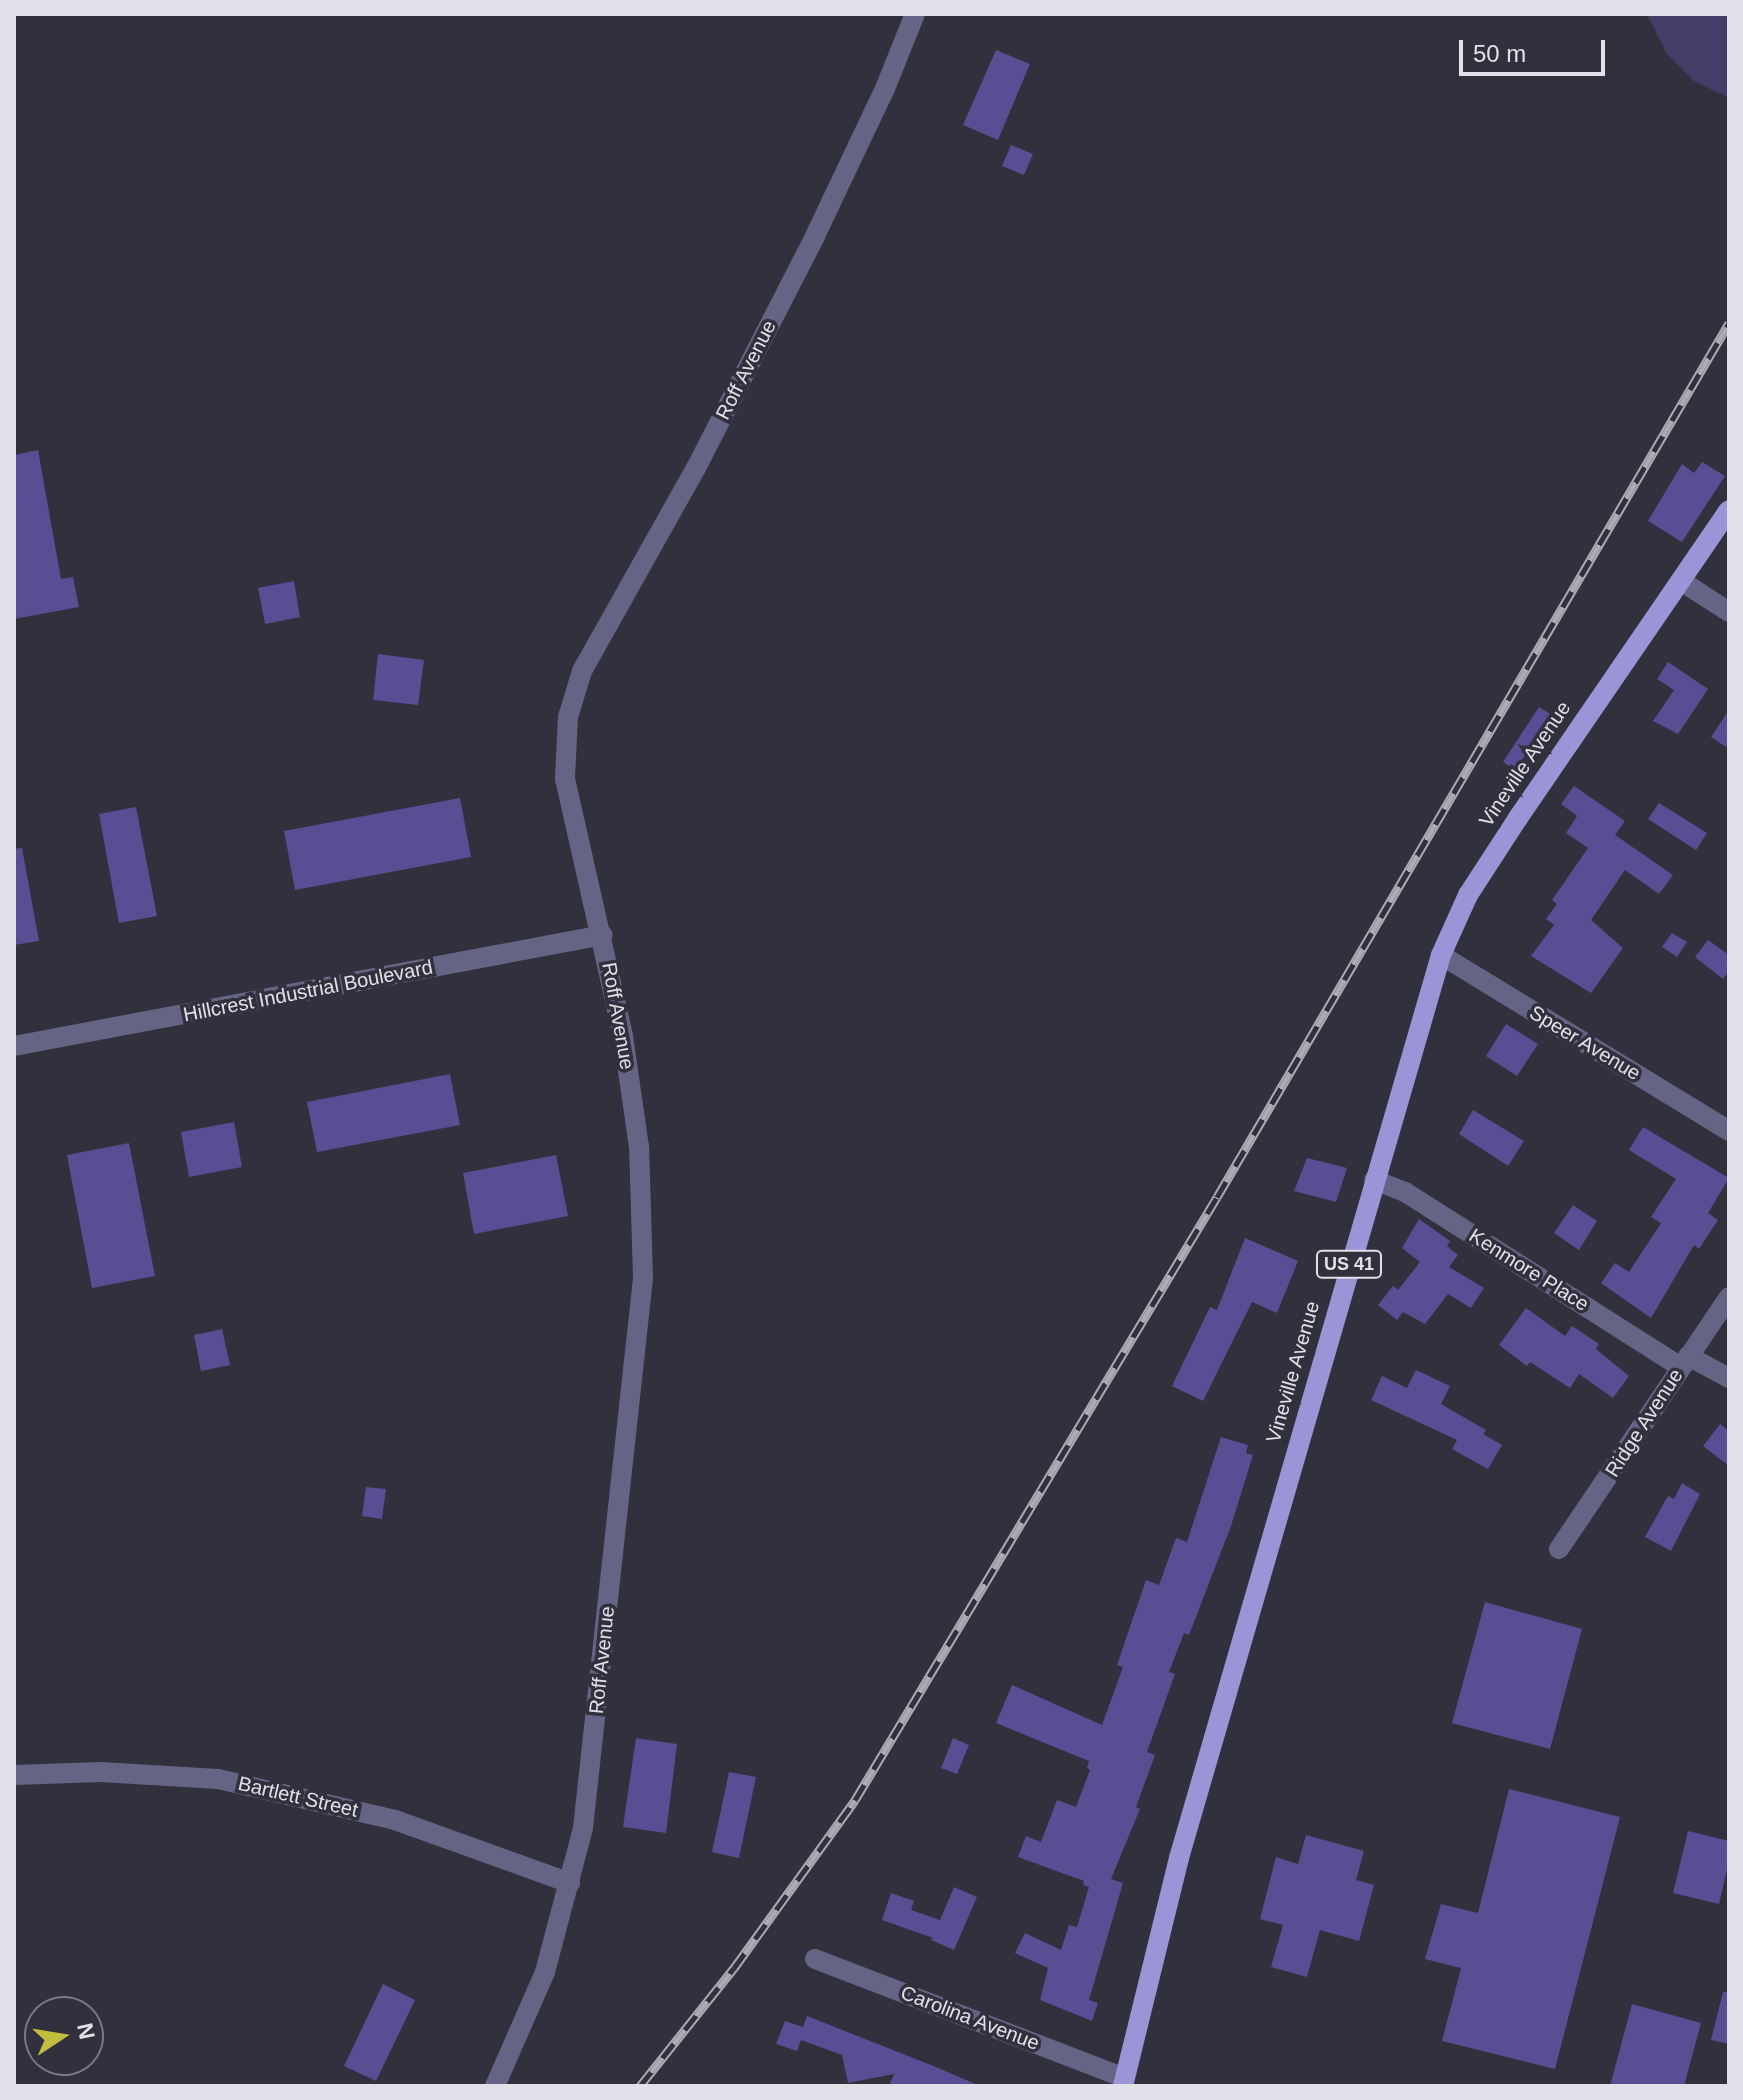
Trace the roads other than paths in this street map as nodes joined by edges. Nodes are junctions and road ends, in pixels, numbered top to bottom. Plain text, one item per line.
1 (915, 14) edge
2 (1729, 510) edge
3 (1681, 581) junction
4 (1729, 612) edge
5 (603, 935) junction
6 (1441, 955) junction
7 (14, 1046) edge
8 (1729, 1131) edge
9 (1374, 1180) junction
10 (1729, 1297) edge
11 (1685, 1361) junction
12 (1729, 1378) edge
13 (1559, 1549) dead end
14 (14, 1775) edge
15 (570, 1883) junction
16 (815, 1959) dead end
17 (1124, 2082) edge
18 (495, 2086) edge

1 - 5 street, Roff Avenue
2 - 3 main road, Vineville Avenue / US 41
3 - 4 street
3 - 6 main road, Vineville Avenue / US 41
5 - 7 street, Hillcrest Industrial Boulevard
5 - 15 street, Roff Avenue
6 - 8 street, Speer Avenue
6 - 9 main road, Vineville Avenue / US 41
9 - 11 street, Kenmore Place
9 - 17 main road, Vineville Avenue / US 41
10 - 11 street, Ridge Avenue
11 - 12 street, Kenmore Place
11 - 13 street, Ridge Avenue
14 - 15 street, Bartlett Street
15 - 18 street, Roff Avenue
16 - 17 street, Carolina Avenue

